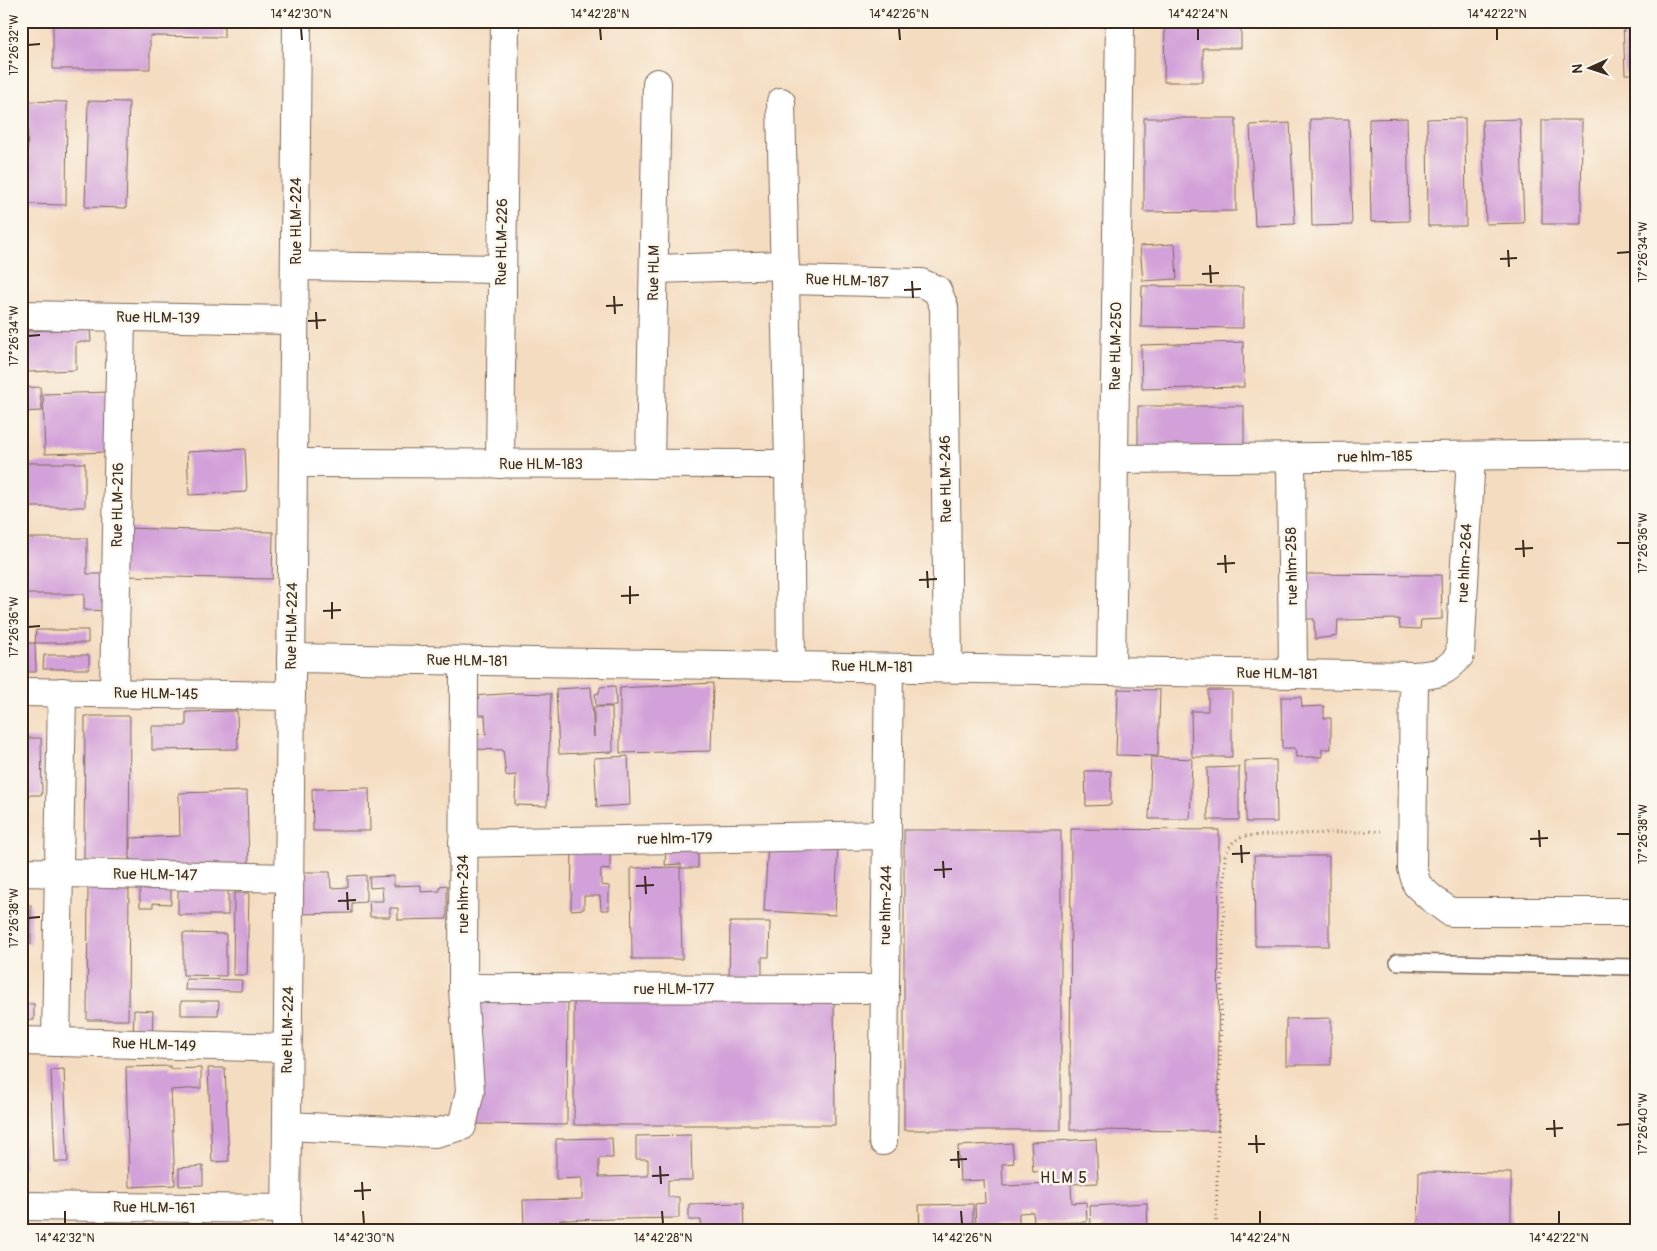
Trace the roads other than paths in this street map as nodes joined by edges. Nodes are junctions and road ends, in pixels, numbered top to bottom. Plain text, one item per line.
1 (297, 21) edge
2 (504, 21) edge
3 (1120, 21) edge
4 (657, 83) dead end
5 (782, 102) dead end
6 (295, 266) junction
7 (502, 269) junction
8 (654, 269) junction
9 (785, 272) junction
10 (937, 290) joint
11 (21, 315) edge
12 (121, 317) junction
13 (294, 320) junction
14 (1636, 454) edge
15 (1471, 456) junction
16 (1291, 458) junction
17 (1114, 459) junction
18 (293, 463) junction
19 (500, 464) junction
20 (650, 464) junction
21 (789, 464) junction
22 (291, 658) junction
23 (464, 661) junction
24 (791, 666) junction
25 (1451, 667) joint
26 (889, 668) junction
27 (948, 668) junction
28 (1111, 671) junction
29 (1293, 674) junction
30 (1414, 676) junction
31 (21, 692) edge
32 (62, 692) junction
33 (114, 693) junction
34 (291, 696) junction
35 (887, 835) junction
36 (463, 844) junction
37 (21, 872) edge
38 (60, 873) junction
39 (290, 878) junction
40 (1636, 912) edge
41 (1398, 962) dead end
42 (1636, 967) edge
43 (463, 988) junction
44 (885, 989) junction
45 (21, 1041) edge
46 (56, 1042) junction
47 (287, 1048) junction
48 (287, 1126) junction
49 (883, 1141) dead end
50 (21, 1206) edge
51 (286, 1220) edge

1 - 6 street, Rue HLM-224
2 - 7 street, Rue HLM-226
3 - 17 street, Rue HLM-250
4 - 8 street, Rue HLM
5 - 9 street
6 - 7 street
6 - 13 street, Rue HLM-224
7 - 19 street, Rue HLM-226
8 - 9 street, Rue HLM-187
8 - 20 street, Rue HLM
9 - 10 street, Rue HLM-187
9 - 21 street
10 - 27 street, Rue HLM-246
11 - 12 street, Rue HLM-139
12 - 13 street, Rue HLM-139
12 - 33 street, Rue HLM-216
13 - 18 street, Rue HLM-224
14 - 15 street, rue hlm-185
15 - 16 street, rue hlm-185
15 - 25 street, rue hlm-264
16 - 17 street, rue hlm-185
16 - 29 street, rue hlm-258
17 - 28 street, Rue HLM-250
18 - 19 street, Rue HLM-183
18 - 22 street, Rue HLM-224
19 - 20 street, Rue HLM-183
20 - 21 street, Rue HLM-183
21 - 24 street
22 - 23 street, Rue HLM-181
22 - 34 street, Rue HLM-224
23 - 24 street, Rue HLM-181
23 - 36 street, rue hlm-234
24 - 26 street, Rue HLM-181
25 - 30 street, Rue HLM-181
26 - 27 street, Rue HLM-181
26 - 35 street, rue hlm-244
27 - 28 street, Rue HLM-181
28 - 29 street, Rue HLM-181
29 - 30 street, Rue HLM-181
30 - 40 street
31 - 32 street, Rue HLM-145
32 - 33 street, Rue HLM-145
32 - 38 street
33 - 34 street, Rue HLM-145
34 - 39 street, Rue HLM-224
35 - 36 street, rue hlm-179
35 - 44 street, rue hlm-244
36 - 43 street, rue hlm-234
37 - 38 street, Rue HLM-147
38 - 39 street, Rue HLM-147
38 - 46 street
39 - 47 street, Rue HLM-224
41 - 42 lane
43 - 44 street, rue HLM-177
43 - 48 street, rue hlm-234
44 - 49 street, rue hlm-244
45 - 46 street, Rue HLM-149
46 - 47 street, Rue HLM-149
47 - 48 street, Rue HLM-224
48 - 51 street, Rue HLM-224
50 - 51 street, Rue HLM-161

